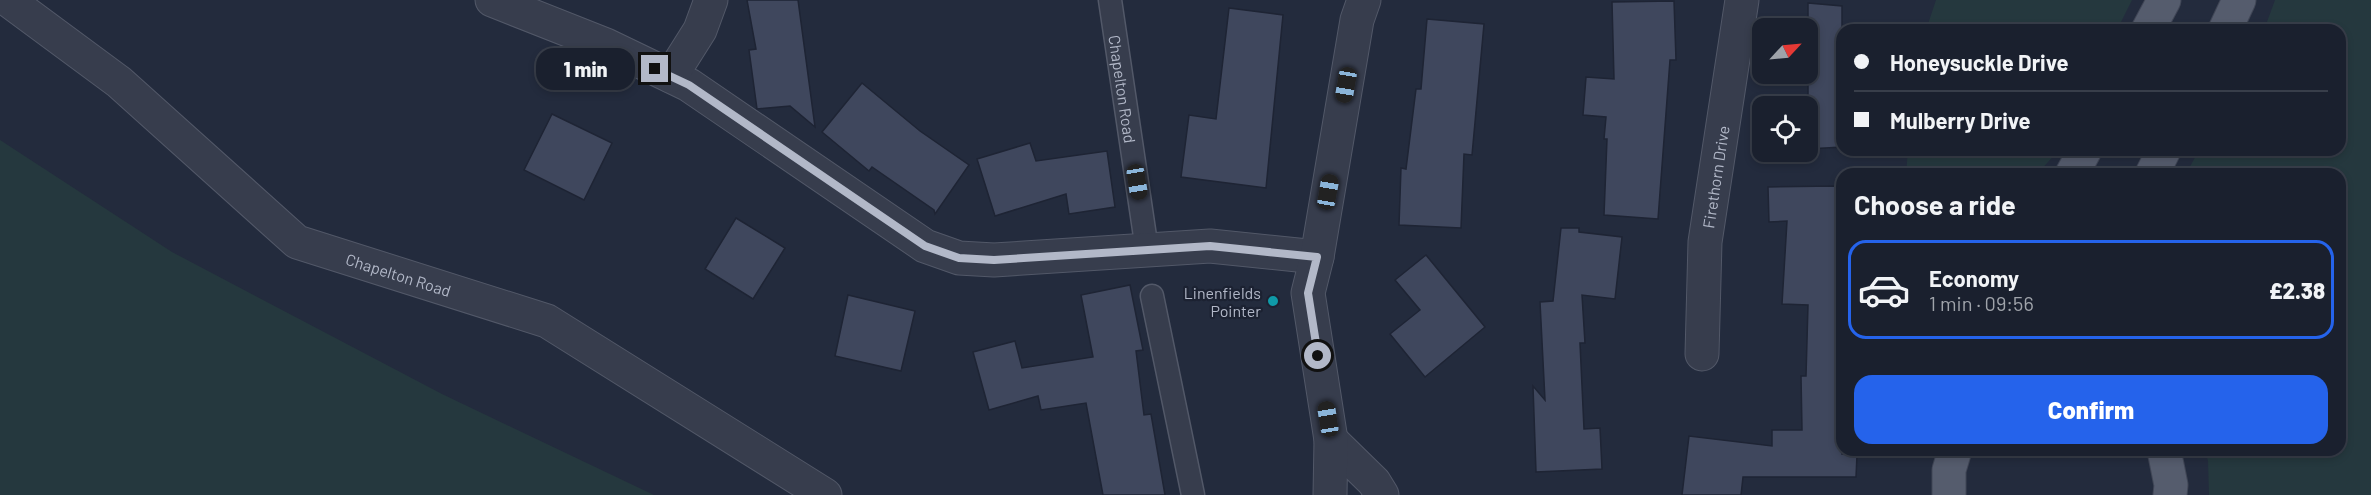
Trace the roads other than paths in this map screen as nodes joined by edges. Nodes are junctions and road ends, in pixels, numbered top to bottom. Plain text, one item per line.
1 (8, 0) edge
2 (492, 0) edge
3 (711, 0) edge
4 (1110, 0) edge
5 (1365, 0) edge
6 (1742, 0) edge
7 (2164, 0) edge
8 (2239, 0) edge
9 (2151, 24) edge
10 (2228, 24) edge
11 (671, 76) junction
12 (1147, 250) junction
13 (1317, 257) junction
14 (1152, 297) dead end
15 (1702, 354) dead end
16 (1331, 440) junction
17 (1953, 456) edge
18 (2165, 456) edge
19 (825, 495) edge
20 (1193, 495) edge
21 (1330, 495) edge
22 (1382, 495) edge
23 (1949, 495) edge
24 (2170, 495) edge

1 - 19 street, Chapelton Road
2 - 11 street
3 - 11 street
4 - 12 lane, Chapelton Road
5 - 13 street
6 - 15 street, Firethorn Drive
7 - 9 main road
8 - 10 main road
11 - 12 street
12 - 13 street
13 - 16 street
14 - 20 lane
16 - 21 street
16 - 22 street
17 - 23 main road
18 - 24 main road

